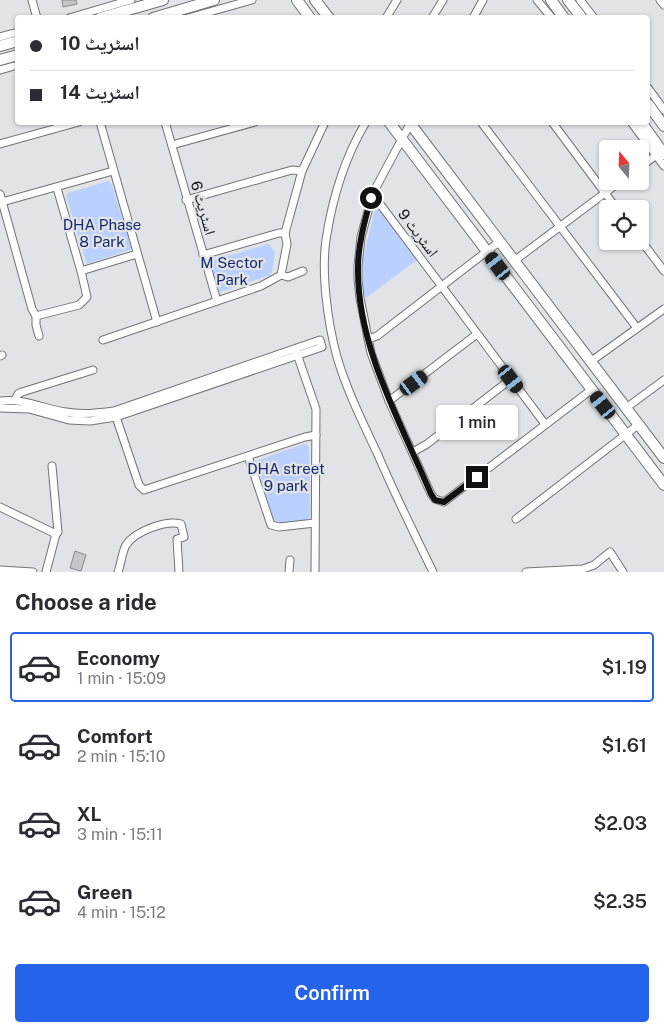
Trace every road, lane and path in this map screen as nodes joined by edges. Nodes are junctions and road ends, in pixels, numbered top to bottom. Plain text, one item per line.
1 (32, 0) edge
2 (131, 0) edge
3 (163, 0) edge
4 (214, 0) edge
5 (252, 0) edge
6 (297, 0) edge
7 (315, 0) edge
8 (397, 0) edge
9 (443, 0) edge
10 (484, 0) edge
11 (537, 0) edge
12 (550, 0) edge
13 (660, 0) edge
14 (573, 1) edge
15 (664, 5) edge
16 (110, 10) edge
17 (36, 15) edge
18 (84, 15) edge
19 (163, 15) edge
20 (199, 15) edge
21 (308, 15) edge
22 (327, 15) edge
23 (388, 15) edge
24 (434, 15) edge
25 (475, 15) edge
26 (559, 15) edge
27 (580, 15) edge
28 (590, 15) edge
29 (15, 33) edge
30 (0, 37) edge
31 (15, 42) edge
32 (0, 46) edge
33 (15, 56) edge
34 (0, 60) edge
35 (15, 66) edge
36 (0, 70) edge
37 (650, 91) edge
38 (650, 107) edge
39 (664, 110) edge
40 (68, 125) edge
41 (101, 125) edge
42 (166, 125) edge
43 (244, 125) edge
44 (324, 125) edge
45 (364, 125) edge
46 (391, 125) edge
47 (409, 125) edge
48 (411, 125) edge
49 (482, 125) edge
50 (554, 125) edge
51 (634, 125) edge
52 (643, 125) edge
53 (664, 126) edge
54 (402, 139) junction
55 (0, 144) edge
56 (172, 145) junction
57 (660, 153) edge
58 (649, 161) edge
59 (664, 166) edge
60 (113, 171) junction
61 (302, 171) junction
62 (57, 188) junction
63 (609, 190) edge
64 (605, 193) junction
65 (0, 194) edge
66 (371, 198) junction
67 (186, 200) junction
68 (610, 200) edge
69 (2, 202) junction
70 (560, 227) junction
71 (285, 234) junction
72 (499, 242) junction
73 (648, 250) edge
74 (487, 251) junction
75 (137, 254) junction
76 (203, 256) junction
77 (514, 261) junction
78 (81, 271) junction
79 (664, 271) edge
80 (303, 272) dead end
81 (281, 274) junction
82 (441, 286) junction
83 (217, 301) junction
84 (664, 308) edge
85 (36, 316) junction
86 (157, 322) junction
87 (637, 328) junction
88 (477, 334) junction
89 (39, 336) dead end
90 (368, 339) junction
91 (103, 340) dead end
92 (321, 343) dead end
93 (297, 352) junction
94 (590, 362) junction
95 (93, 370) dead end
96 (511, 379) junction
97 (664, 380) edge
98 (591, 390) junction
99 (15, 400) junction
100 (389, 400) junction
101 (0, 401) edge
102 (0, 408) edge
103 (626, 408) junction
104 (115, 414) junction
105 (545, 424) junction
106 (638, 426) junction
107 (316, 435) junction
108 (626, 435) junction
109 (413, 452) junction
110 (248, 456) junction
111 (664, 458) edge
112 (52, 466) dead end
113 (664, 485) edge
114 (0, 507) edge
115 (516, 519) dead end
116 (315, 523) junction
117 (56, 534) junction
118 (290, 560) dead end
119 (0, 570) edge
120 (33, 572) edge
121 (46, 572) edge
122 (118, 572) edge
123 (179, 572) edge
124 (289, 572) edge
125 (316, 572) edge
126 (433, 572) edge
127 (526, 572) edge
128 (623, 572) edge

1 - 17 street
2 - 16 street
3 - 16 street
4 - 19 street
5 - 20 street
6 - 21 street
7 - 22 street
8 - 23 street
9 - 24 street
10 - 25 street
11 - 26 street
12 - 26 street
13 - 15 street
14 - 26 street
14 - 27 street
14 - 28 street
16 - 18 street
29 - 30 street
31 - 32 street
33 - 34 street
35 - 36 street
37 - 39 street
38 - 53 street
40 - 55 street
41 - 60 street
42 - 56 street, اسٹریٹ 6
43 - 56 street
44 - 61 street
45 - 126 street
46 - 54 street
47 - 54 street
48 - 72 street
49 - 70 street
50 - 64 street
51 - 57 street
52 - 57 street
54 - 66 street
54 - 74 street
56 - 67 street, اسٹریٹ 6
57 - 58 street
57 - 59 street
60 - 62 street
60 - 75 street
61 - 67 street
61 - 71 street
62 - 69 street
62 - 78 street
63 - 64 street
64 - 68 street
64 - 70 street
65 - 69 street
66 - 82 street, اسٹریٹ 9
66 - 90 street
67 - 76 street, اسٹریٹ 6
69 - 85 street
70 - 77 street
70 - 87 street
71 - 76 street
71 - 81 street
72 - 74 street
72 - 77 street
73 - 79 street
74 - 82 street
74 - 98 street
75 - 78 street
75 - 86 street
76 - 83 street, اسٹریٹ 6
77 - 94 street
78 - 85 street
80 - 81 street
81 - 83 street
82 - 88 street, اسٹریٹ 9
82 - 90 street
83 - 86 street
84 - 87 street
85 - 89 street
86 - 91 street
87 - 94 street
88 - 96 street, اسٹریٹ 9
88 - 100 street
90 - 100 street
92 - 93 street
93 - 104 street
93 - 107 street
94 - 103 street
95 - 99 street
96 - 105 street, اسٹریٹ 9
96 - 109 street
97 - 103 street
98 - 105 street
98 - 108 street
99 - 101 street
99 - 104 street
100 - 109 street
102 - 104 street
103 - 106 street
104 - 110 street
105 - 109 street
106 - 108 street
106 - 111 street
107 - 110 street
107 - 116 street
108 - 113 street
108 - 115 street
110 - 116 street
112 - 117 street
114 - 117 street
116 - 125 street
117 - 121 street
118 - 124 street
119 - 120 street
122 - 123 street
127 - 128 street

